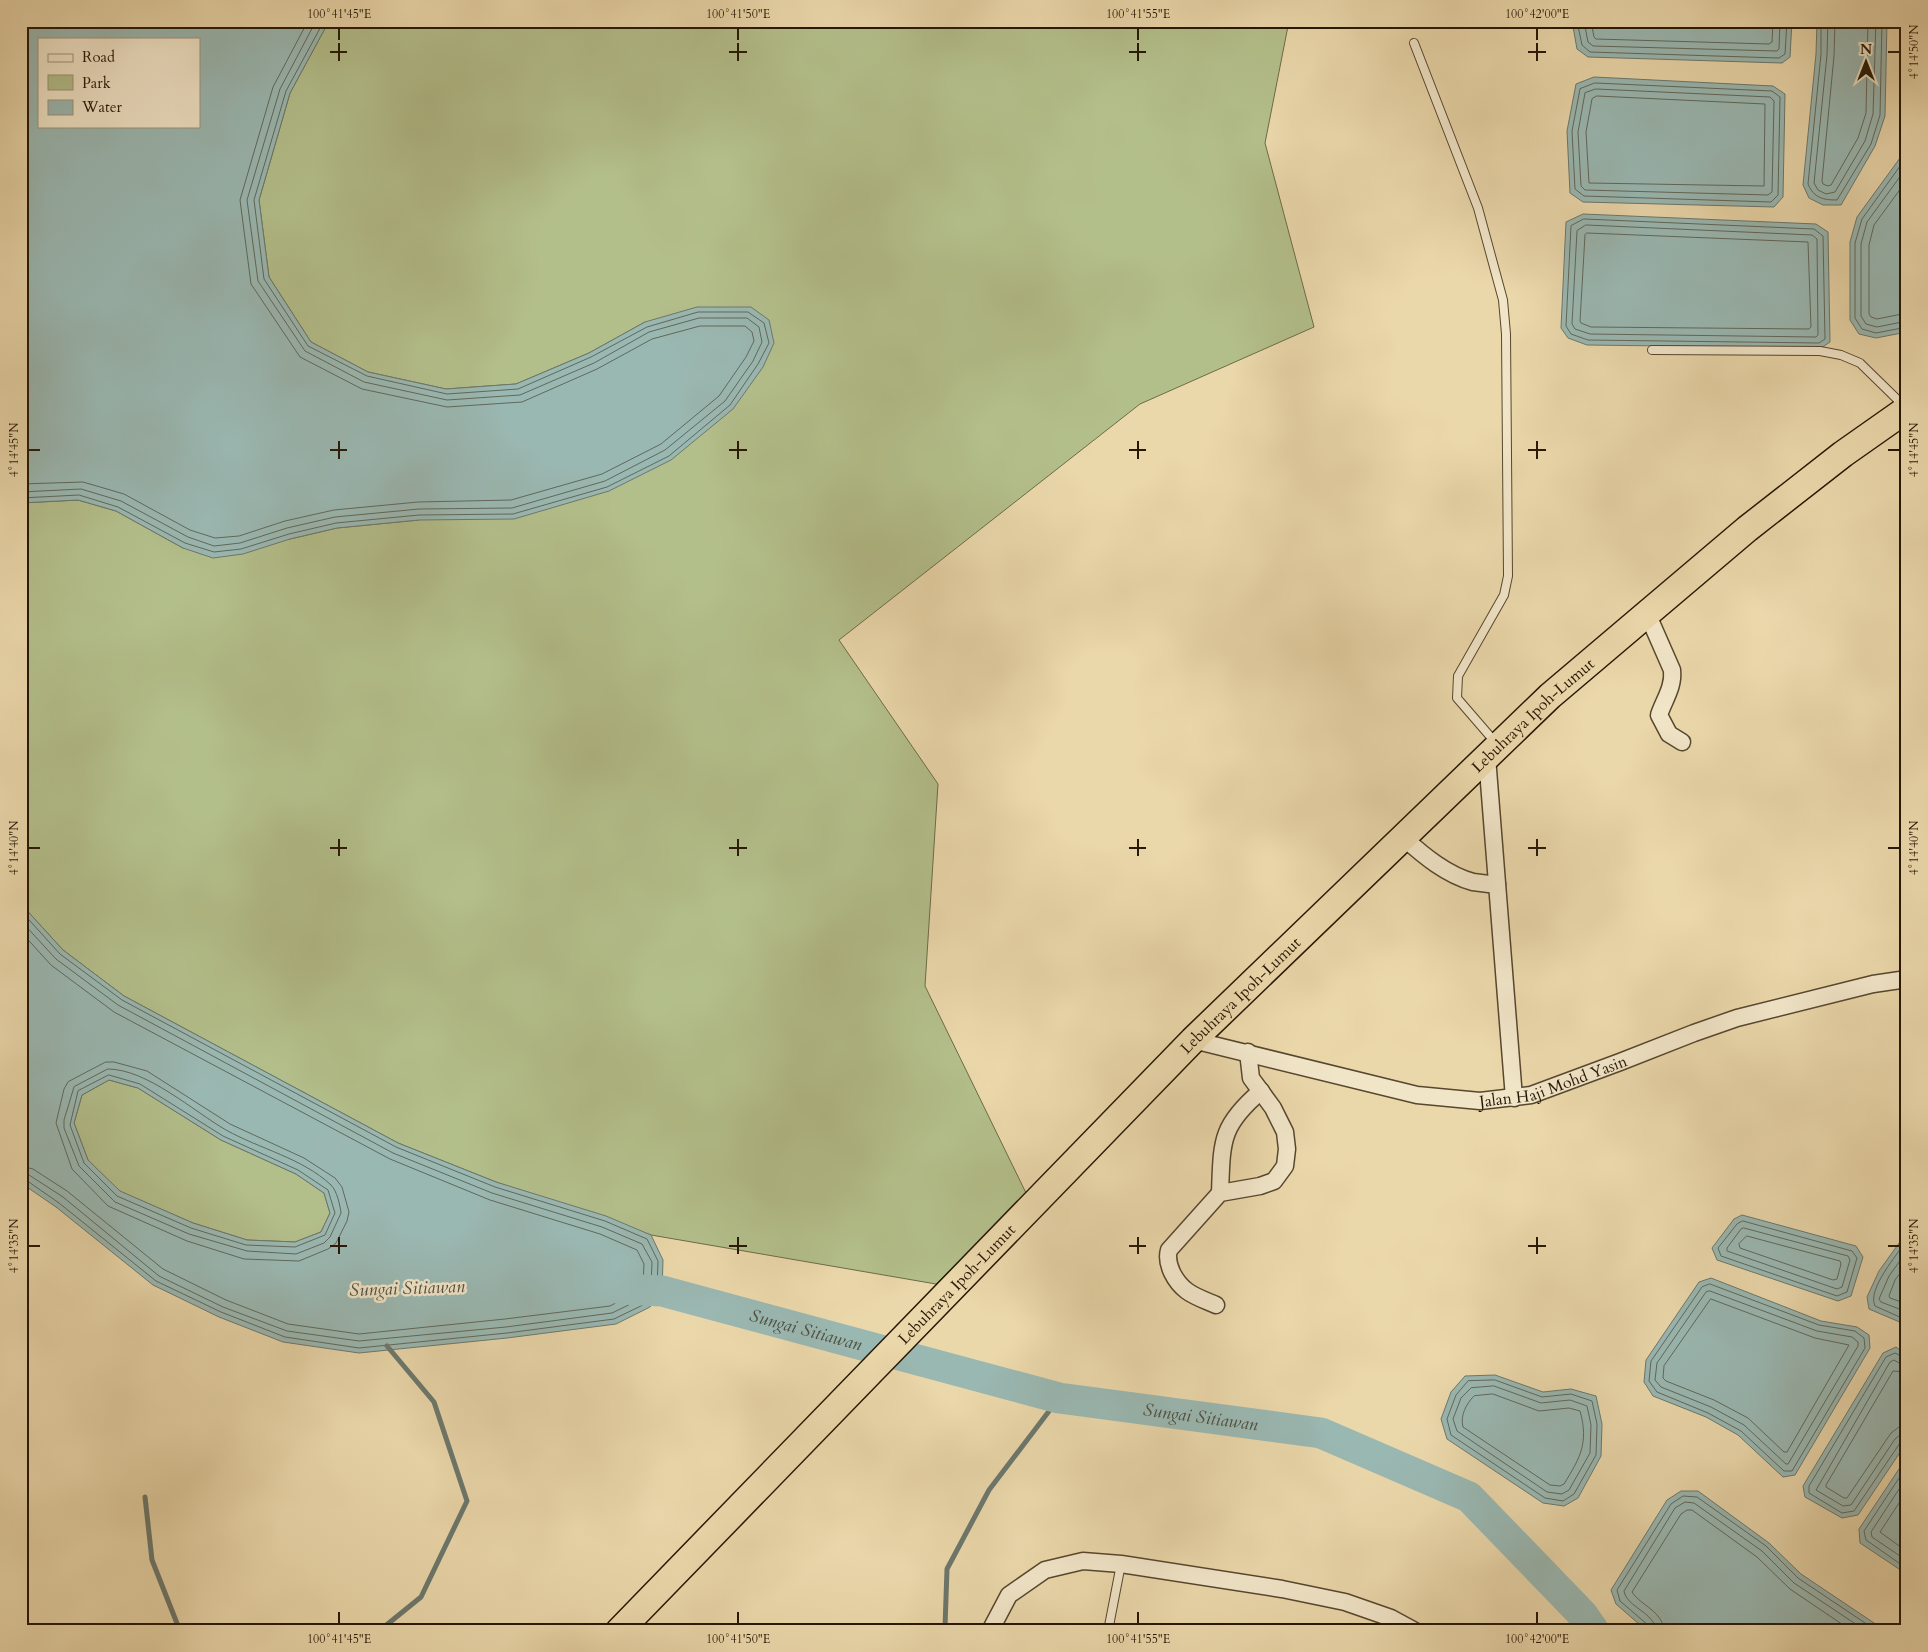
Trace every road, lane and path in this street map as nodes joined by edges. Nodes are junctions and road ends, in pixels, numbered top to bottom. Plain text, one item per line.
1 (1414, 43) dead end
2 (1652, 350) dead end
3 (1907, 409) edge
4 (1647, 613) junction
5 (1682, 742) dead end
6 (1492, 751) junction
7 (1404, 838) junction
8 (1497, 885) junction
9 (1907, 979) edge
10 (1194, 1040) junction
11 (1248, 1052) junction
12 (1261, 1091) junction
13 (1514, 1098) junction
14 (1220, 1192) junction
15 (1216, 1305) dead end
16 (1121, 1564) junction
17 (619, 1631) edge
18 (990, 1631) edge
19 (1108, 1631) edge
20 (1415, 1631) edge

1 - 6 lane
2 - 3 lane
3 - 4 highway, Lebuhraya Ipoh-Lumut
4 - 5 street
4 - 6 highway, Lebuhraya Ipoh-Lumut
6 - 7 highway, Lebuhraya Ipoh-Lumut
6 - 8 street
7 - 8 street
7 - 10 highway, Lebuhraya Ipoh-Lumut
8 - 13 street
9 - 13 street, Jalan Haji Mohd Yasin
10 - 11 street, Jalan Haji Mohd Yasin
10 - 17 highway, Lebuhraya Ipoh-Lumut
11 - 12 street
11 - 13 street, Jalan Haji Mohd Yasin
12 - 14 street
12 - 14 street
14 - 15 street
16 - 18 street
16 - 19 lane
16 - 20 street

